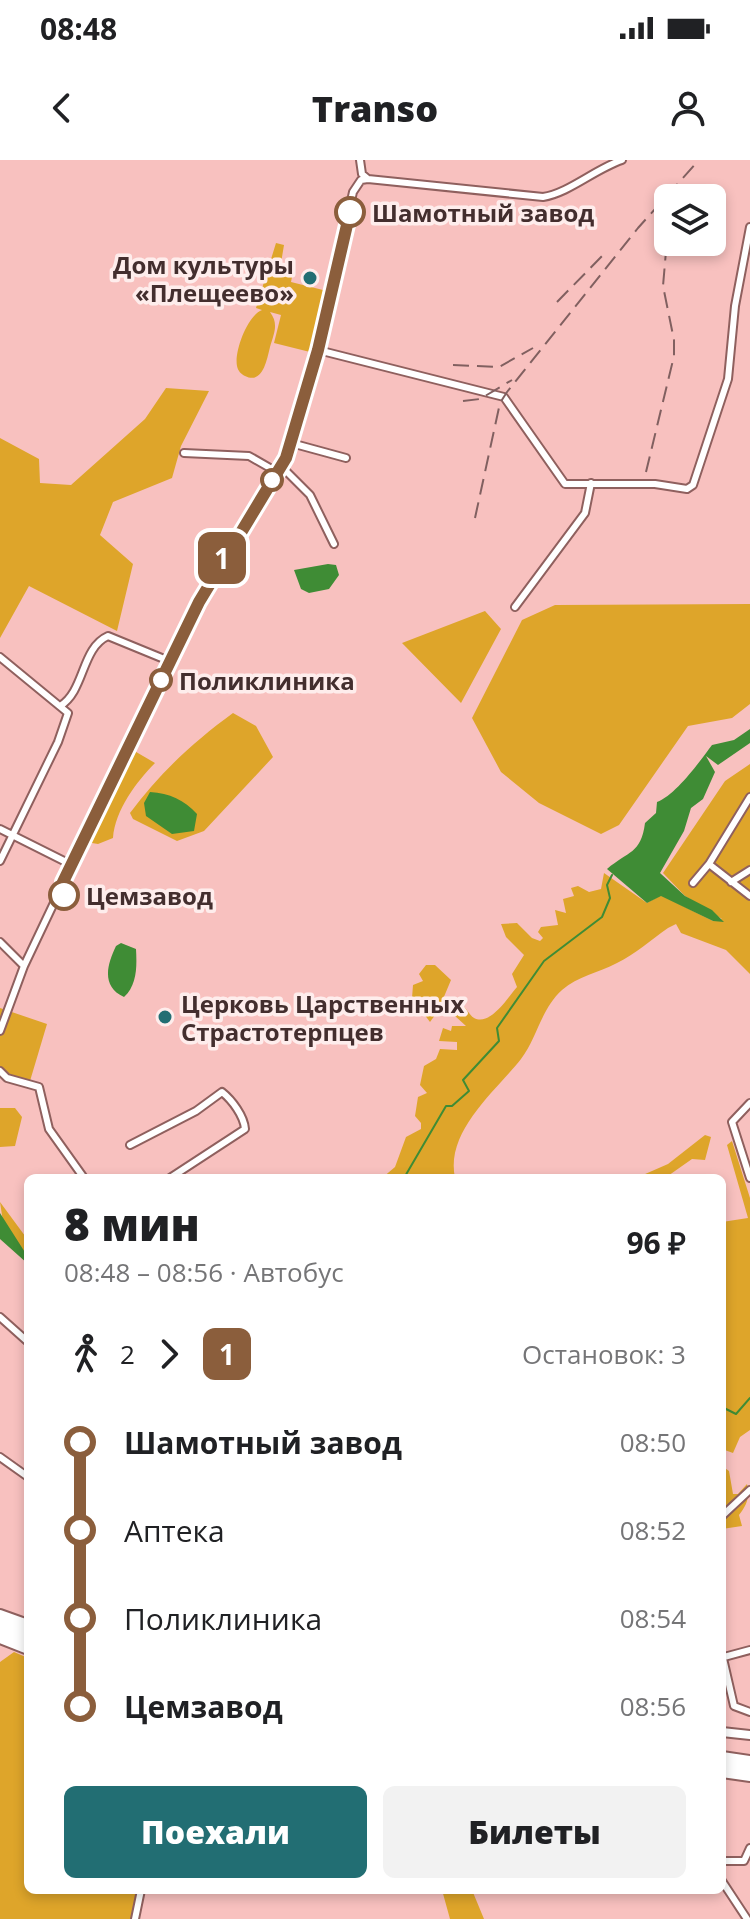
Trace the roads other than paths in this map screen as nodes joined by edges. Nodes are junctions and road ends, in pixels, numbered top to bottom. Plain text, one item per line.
1 (622, 160) edge
2 (360, 164) edge
3 (368, 179) junction
4 (355, 187) junction
5 (750, 227) edge
6 (318, 350) junction
7 (291, 443) junction
8 (184, 453) dead end
9 (346, 458) dead end
10 (279, 469) junction
11 (591, 483) junction
12 (334, 544) dead end
13 (515, 607) dead end
14 (0, 657) edge
15 (169, 661) junction
16 (60, 706) junction
17 (750, 797) edge
18 (0, 829) edge
19 (12, 835) junction
20 (0, 861) edge
21 (709, 864) junction
22 (72, 865) junction
23 (750, 870) edge
24 (731, 882) junction
25 (693, 883) dead end
26 (750, 896) edge
27 (0, 942) edge
28 (24, 966) junction
29 (0, 1031) edge
30 (0, 1071) edge
31 (750, 1103) edge
32 (130, 1145) dead end
33 (81, 1174) edge
34 (176, 1174) edge
35 (750, 1178) edge
36 (0, 1317) edge
37 (24, 1338) edge
38 (0, 1457) edge
39 (24, 1474) edge
40 (750, 1490) edge
41 (726, 1512) edge
42 (0, 1614) edge
43 (0, 1622) edge
44 (24, 1623) edge
45 (0, 1631) edge
46 (24, 1631) edge
47 (0, 1639) edge
48 (24, 1640) edge
49 (24, 1648) edge
50 (750, 1650) edge
51 (726, 1654) edge
52 (726, 1669) edge
53 (750, 1712) edge
54 (726, 1732) edge
55 (750, 1735) edge
56 (726, 1758) edge
57 (750, 1761) edge
58 (726, 1767) edge
59 (750, 1770) edge
60 (726, 1774) edge
61 (750, 1777) edge
62 (750, 1848) edge
63 (726, 1861) edge
64 (726, 1887) edge
65 (140, 1894) edge
66 (135, 1919) edge
67 (747, 1919) edge

1 - 3 street
2 - 3 street
2 - 4 street
3 - 4 street
4 - 6 street
5 - 11 street
6 - 7 street
6 - 11 street
7 - 9 street
7 - 10 street
8 - 10 street
10 - 12 street
10 - 15 street
11 - 13 street
14 - 16 street
15 - 16 street
15 - 22 street
16 - 19 street
17 - 21 street
18 - 19 street
19 - 20 street
19 - 22 street
21 - 24 street
21 - 25 street
22 - 28 street
23 - 24 street
24 - 26 street
27 - 28 street
28 - 29 street
30 - 33 street
31 - 35 street
32 - 34 street
36 - 37 street
38 - 39 street
40 - 41 street
42 - 44 main road
43 - 46 highway
45 - 48 highway
47 - 49 main road
50 - 51 street
52 - 53 street
54 - 55 main road
56 - 57 highway
58 - 59 highway
60 - 61 main road
62 - 63 street
64 - 67 street
65 - 66 street

